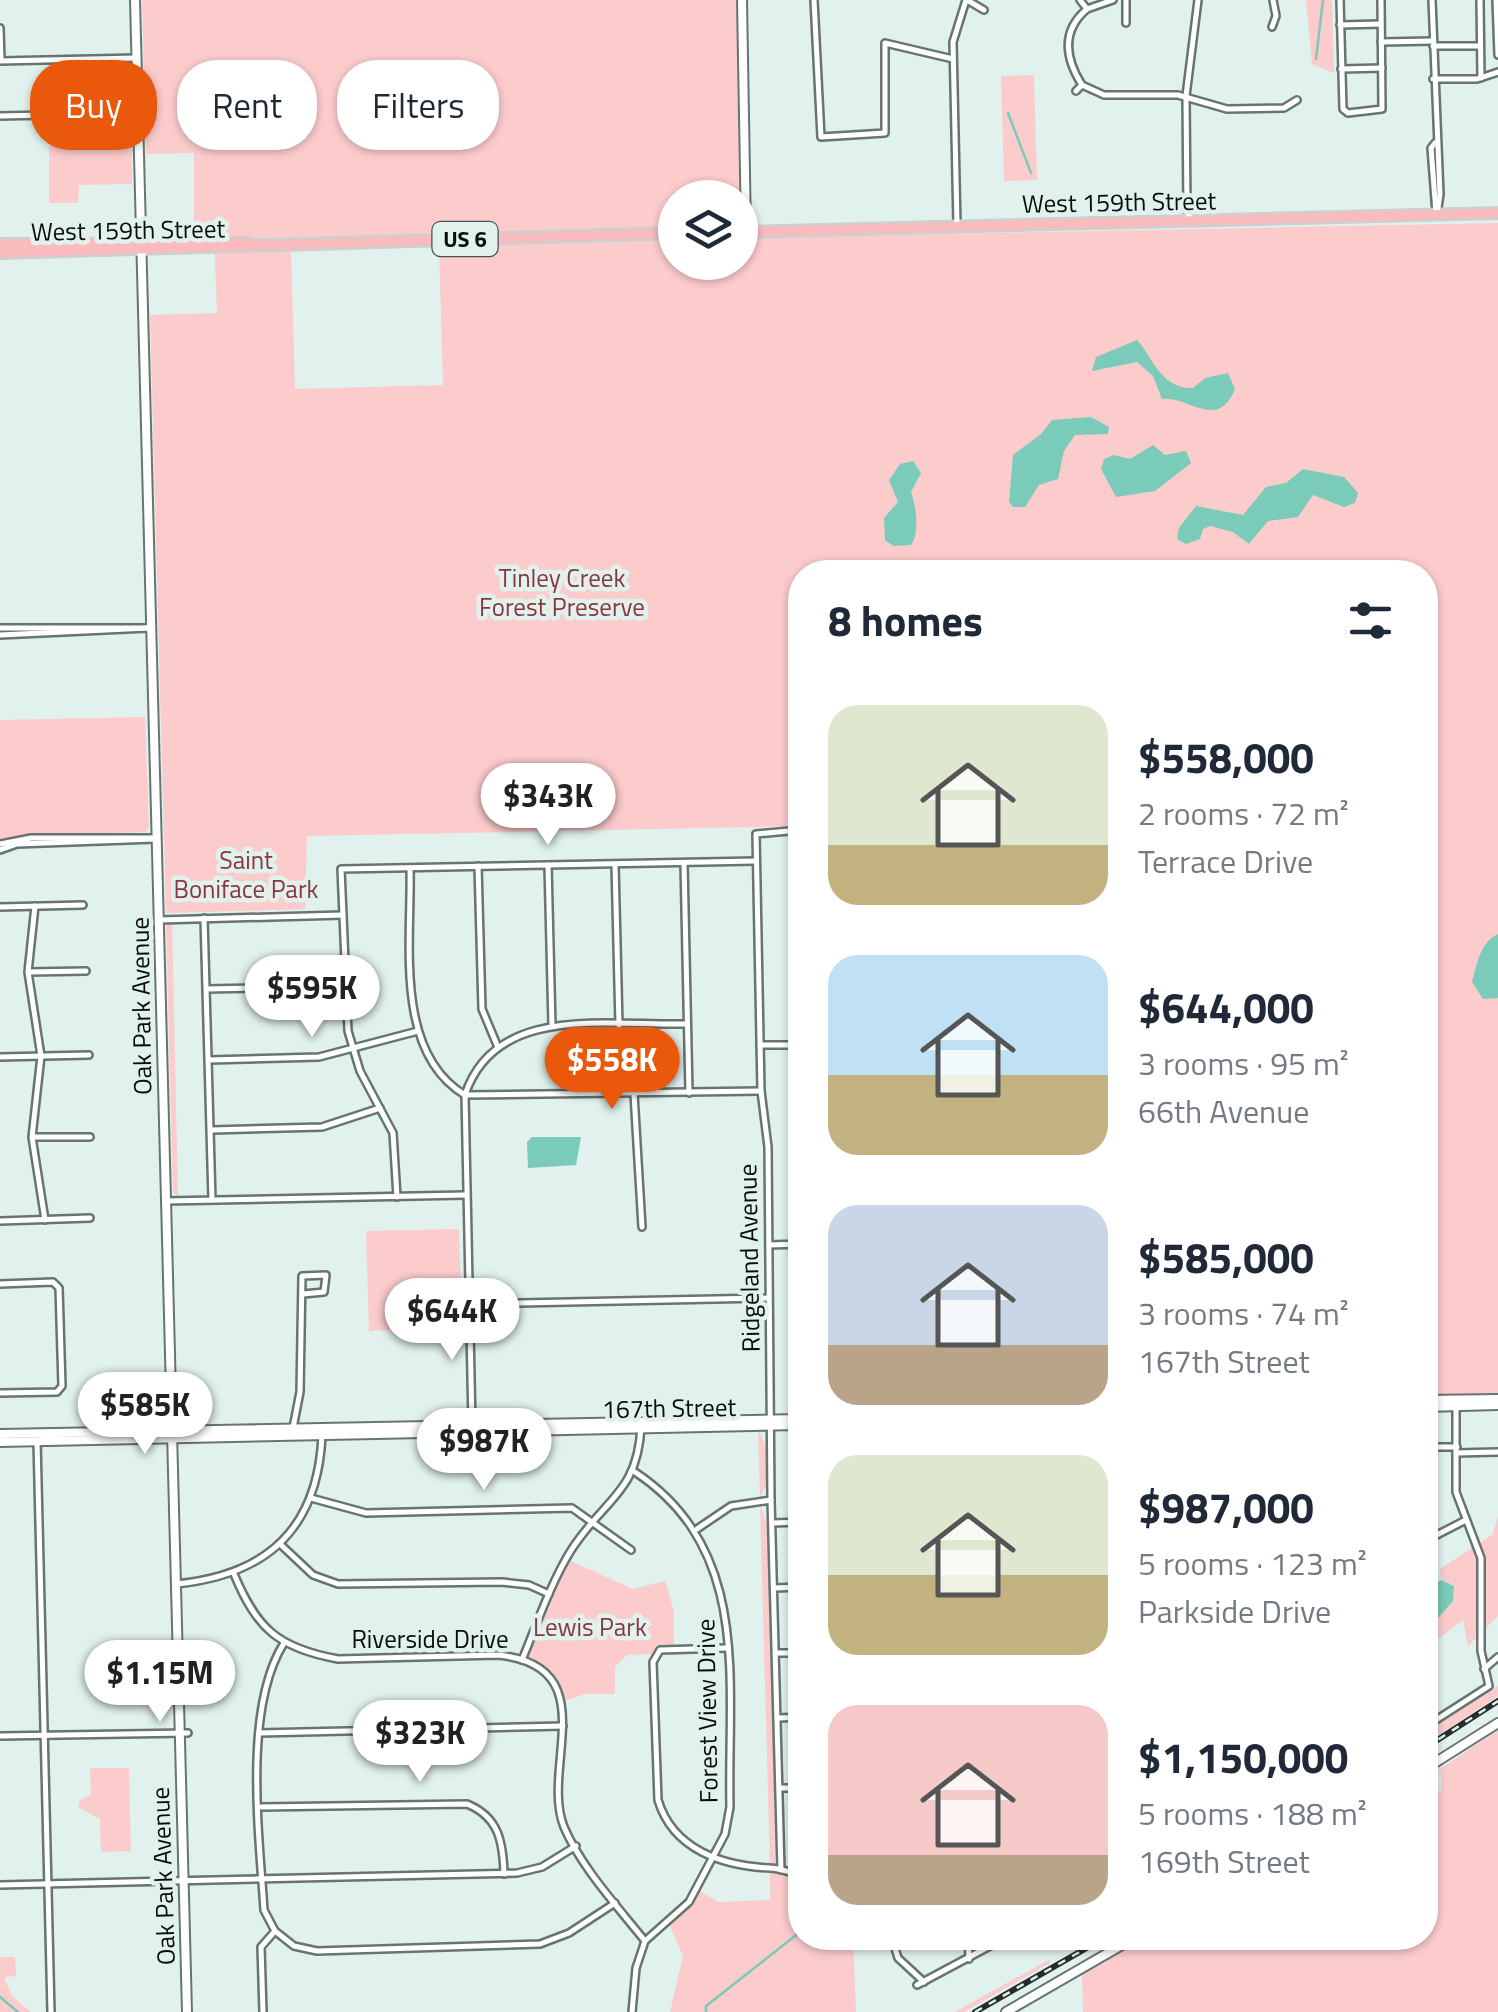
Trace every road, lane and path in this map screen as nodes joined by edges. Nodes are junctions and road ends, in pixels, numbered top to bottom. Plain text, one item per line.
1 (135, 0) edge
2 (742, 0) edge
3 (814, 0) edge
4 (966, 0) edge
5 (1080, 0) edge
6 (1113, 0) edge
7 (1126, 0) edge
8 (1198, 0) edge
9 (1273, 0) edge
10 (1340, 0) edge
11 (1381, 0) edge
12 (1432, 0) edge
13 (1480, 0) edge
14 (1496, 0) edge
15 (1087, 9) junction
16 (984, 10) dead end
17 (1126, 23) dead end
18 (1382, 24) junction
19 (1340, 25) junction
20 (0, 28) edge
21 (1272, 28) dead end
22 (1381, 42) junction
23 (1433, 43) junction
24 (1481, 46) junction
25 (1498, 55) edge
26 (137, 58) joint
27 (953, 59) junction
28 (0, 61) edge
29 (1382, 68) junction
30 (1341, 69) junction
31 (1498, 72) edge
32 (1481, 78) junction
33 (1434, 79) junction
34 (1186, 96) junction
35 (1296, 100) dead end
36 (30, 115) edge
37 (0, 116) edge
38 (139, 150) edge
39 (743, 180) edge
40 (1498, 214) edge
41 (1436, 215) junction
42 (1191, 220) junction
43 (957, 226) junction
44 (758, 232) edge
45 (658, 233) edge
46 (0, 244) edge
47 (141, 246) junction
48 (0, 253) edge
49 (148, 628) junction
50 (0, 632) edge
51 (788, 830) edge
52 (156, 838) junction
53 (0, 847) edge
54 (756, 861) junction
55 (684, 863) junction
56 (615, 864) junction
57 (548, 865) junction
58 (478, 866) junction
59 (410, 868) junction
60 (82, 905) dead end
61 (35, 906) junction
62 (0, 907) edge
63 (343, 915) junction
64 (204, 918) junction
65 (160, 920) junction
66 (86, 971) dead end
67 (28, 972) junction
68 (344, 986) junction
69 (207, 989) junction
70 (686, 1024) junction
71 (552, 1026) junction
72 (619, 1026) junction
73 (418, 1031) junction
74 (788, 1045) edge
75 (497, 1046) junction
76 (760, 1046) junction
77 (352, 1049) junction
78 (89, 1055) dead end
79 (41, 1056) junction
80 (0, 1057) edge
81 (209, 1060) junction
82 (761, 1091) junction
83 (689, 1093) junction
84 (634, 1094) junction
85 (465, 1095) junction
86 (380, 1108) junction
87 (210, 1130) junction
88 (32, 1137) junction
89 (90, 1137) dead end
90 (465, 1195) junction
91 (397, 1197) junction
92 (212, 1200) junction
93 (166, 1201) junction
94 (90, 1218) dead end
95 (45, 1220) junction
96 (0, 1221) edge
97 (642, 1227) dead end
98 (769, 1244) junction
99 (788, 1244) edge
100 (0, 1284) edge
101 (303, 1294) junction
102 (769, 1298) junction
103 (468, 1304) junction
104 (0, 1393) edge
105 (1498, 1402) edge
106 (1438, 1403) edge
107 (1456, 1403) junction
108 (788, 1422) edge
109 (770, 1423) junction
110 (641, 1426) junction
111 (293, 1428) junction
112 (472, 1429) junction
113 (322, 1432) junction
114 (0, 1434) edge
115 (171, 1434) junction
116 (36, 1437) junction
117 (0, 1442) edge
118 (1438, 1448) edge
119 (1456, 1450) junction
120 (1498, 1452) edge
121 (635, 1472) junction
122 (311, 1498) junction
123 (771, 1500) junction
124 (591, 1520) junction
125 (1464, 1520) junction
126 (788, 1522) edge
127 (773, 1523) junction
128 (697, 1530) junction
129 (1438, 1534) edge
130 (280, 1544) junction
131 (631, 1550) dead end
132 (234, 1574) junction
133 (175, 1584) junction
134 (788, 1587) edge
135 (775, 1588) junction
136 (549, 1594) junction
137 (284, 1643) junction
138 (726, 1648) junction
139 (777, 1653) junction
140 (788, 1653) edge
141 (1498, 1657) edge
142 (522, 1660) junction
143 (1484, 1669) junction
144 (779, 1718) junction
145 (788, 1718) edge
146 (1438, 1719) edge
147 (1498, 1722) edge
148 (564, 1726) junction
149 (184, 1733) junction
150 (258, 1733) junction
151 (43, 1735) junction
152 (0, 1736) edge
153 (1438, 1761) edge
154 (781, 1788) junction
155 (788, 1788) edge
156 (260, 1807) junction
157 (576, 1846) junction
158 (714, 1858) junction
159 (781, 1870) junction
160 (788, 1871) edge
161 (504, 1874) junction
162 (262, 1879) junction
163 (183, 1882) junction
164 (48, 1884) junction
165 (0, 1885) edge
166 (615, 1903) junction
167 (275, 1931) junction
168 (645, 1940) junction
169 (896, 1950) edge
170 (968, 1950) edge
171 (984, 1950) edge
172 (1113, 1950) edge
173 (968, 1959) junction
174 (51, 2012) edge
175 (186, 2012) edge
176 (263, 2012) edge
177 (632, 2012) edge
178 (1006, 2012) edge

1 - 26 street, Oak Park Avenue
2 - 39 street
3 - 27 street
4 - 16 street
4 - 27 street
5 - 15 street
6 - 15 street
7 - 17 street
8 - 34 street
9 - 21 street
10 - 19 street
11 - 18 street
12 - 23 street
13 - 24 street
14 - 25 street
15 - 34 street
18 - 19 street
18 - 22 street
19 - 30 street
20 - 28 street
22 - 23 street
22 - 29 street
23 - 24 street
23 - 33 street
24 - 32 street
26 - 28 street
27 - 43 street
29 - 30 street
29 - 30 street
31 - 32 street
32 - 33 street
33 - 41 street
34 - 35 street
34 - 42 street
36 - 37 street
38 - 47 street, Oak Park Avenue
40 - 41 main road, West 159th Street
41 - 42 main road, West 159th Street
42 - 43 main road, West 159th Street
43 - 44 main road, West 159th Street
45 - 47 main road, West 159th Street / US 6
46 - 47 main road, West 159th Street / US 6
47 - 48 main road, West 159th Street / US 6
47 - 49 street, Oak Park Avenue
49 - 50 street
49 - 52 street, Oak Park Avenue
51 - 54 street, Ridgeland Avenue
52 - 53 street
52 - 65 street, Oak Park Avenue
54 - 55 street
54 - 76 street, Ridgeland Avenue
55 - 56 street
55 - 70 street
56 - 57 street
56 - 72 street
57 - 58 street
57 - 71 street
58 - 59 street
58 - 75 street
59 - 63 street
59 - 73 street
60 - 61 street
61 - 62 street
61 - 67 street
63 - 64 street
63 - 68 street
64 - 65 street
64 - 69 street
65 - 93 street, Oak Park Avenue
66 - 67 street
67 - 79 street
68 - 69 street
68 - 77 street
69 - 81 street
70 - 72 street
70 - 83 street
71 - 72 street
71 - 75 street
73 - 77 street
73 - 85 street
74 - 76 street
75 - 85 street
76 - 82 street, Ridgeland Avenue
77 - 81 street
77 - 86 street
78 - 79 street
79 - 80 street
79 - 88 street
81 - 87 street
82 - 83 street
82 - 98 street, Ridgeland Avenue
83 - 84 street
84 - 85 street
84 - 97 street
85 - 90 street
86 - 87 street
86 - 91 street
87 - 92 street
88 - 89 street
88 - 95 street
90 - 91 street
90 - 103 street
91 - 92 street
92 - 93 street
93 - 115 street, Oak Park Avenue
94 - 95 street
95 - 96 street
98 - 99 street
98 - 102 street, Ridgeland Avenue
100 - 104 street
101 - 101 street
101 - 111 street
102 - 103 street
102 - 109 street, Ridgeland Avenue
103 - 112 street
105 - 107 street
106 - 107 street
107 - 119 street
108 - 109 street, 167th Street
109 - 110 street, 167th Street
109 - 123 street, Ridgeland Avenue
110 - 112 street, 167th Street
110 - 121 street
111 - 113 street, 167th Street
111 - 115 street, 167th Street
112 - 113 street, 167th Street
113 - 115 street, 167th Street
113 - 122 street
114 - 116 street, 167th Street
115 - 116 street, 167th Street
115 - 133 street, Oak Park Avenue
116 - 117 street, 167th Street
116 - 151 street
118 - 119 street
119 - 120 street
119 - 125 street
121 - 124 street
121 - 128 street, Forest View Drive
122 - 124 street
122 - 130 street
123 - 127 street, Ridgeland Avenue
123 - 128 street
124 - 131 street
124 - 136 street
125 - 129 street
125 - 143 street
126 - 127 street
127 - 135 street, Ridgeland Avenue
128 - 138 street, Forest View Drive
130 - 132 street
130 - 136 street
132 - 133 street
132 - 137 street, Riverside Drive
133 - 149 street, Oak Park Avenue
134 - 135 street
135 - 139 street, Ridgeland Avenue
136 - 142 street
137 - 142 street, Riverside Drive
137 - 150 street
138 - 158 street, Forest View Drive
138 - 158 street
139 - 140 street
139 - 144 street, Ridgeland Avenue
141 - 143 street
142 - 148 street, Riverside Drive
143 - 146 street
144 - 145 street
144 - 154 street, Ridgeland Avenue
147 - 153 street
148 - 150 street
148 - 157 street, Riverside Drive
149 - 151 street
149 - 163 street, Oak Park Avenue
150 - 156 street
151 - 152 street
151 - 164 street
154 - 155 street
154 - 159 street, Ridgeland Avenue
156 - 161 street
156 - 162 street
157 - 161 street
157 - 166 street, Riverside Drive
158 - 159 street
158 - 168 street, Forest View Drive
159 - 160 street
161 - 162 street
162 - 163 street
162 - 167 street
163 - 164 street
163 - 175 street, Oak Park Avenue
164 - 165 street
164 - 174 street
166 - 167 street
166 - 168 street, Riverside Drive
167 - 176 street
168 - 177 street
169 - 173 street
170 - 173 street
171 - 173 street
172 - 178 street

